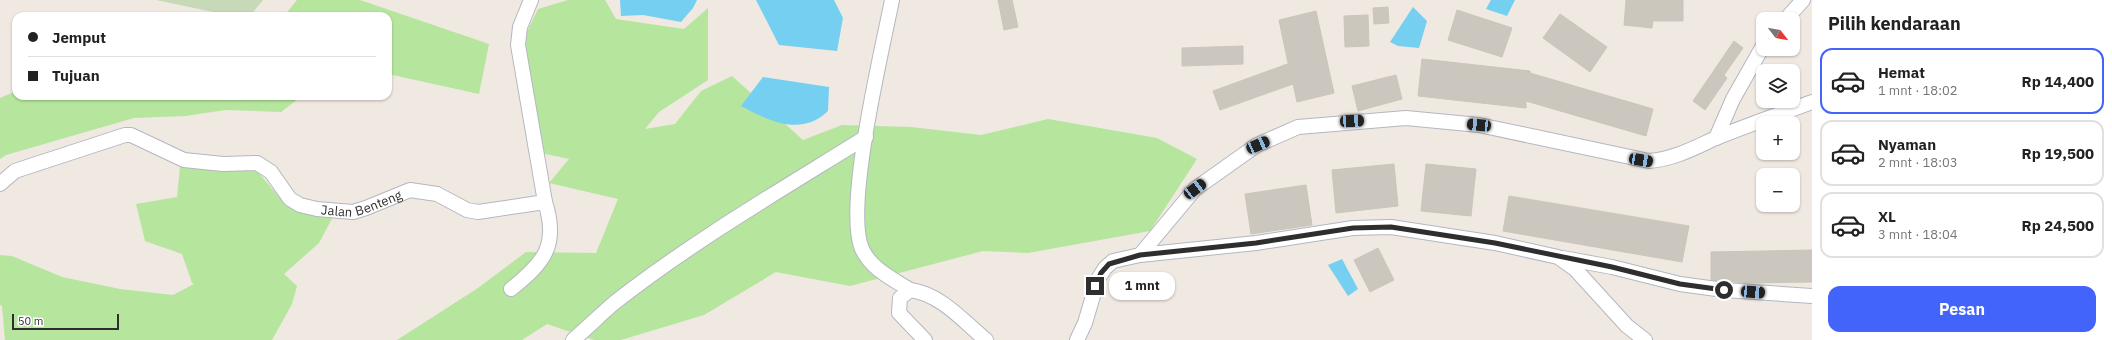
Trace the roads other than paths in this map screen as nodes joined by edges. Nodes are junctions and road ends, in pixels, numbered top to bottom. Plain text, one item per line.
1 (531, 0) edge
2 (892, 0) edge
3 (1804, 0) edge
4 (1793, 12) edge
5 (1757, 56) edge
6 (1812, 102) edge
7 (866, 137) junction
8 (1716, 138) junction
9 (0, 184) edge
10 (545, 202) junction
11 (1140, 255) junction
12 (1558, 257) junction
13 (511, 289) dead end
14 (910, 290) junction
15 (1812, 296) edge
16 (573, 340) edge
17 (925, 340) edge
18 (986, 340) edge
19 (1076, 340) edge
20 (1645, 340) edge

1 - 10 street
2 - 7 street
3 - 4 street
5 - 8 street
6 - 8 street
7 - 14 street
7 - 16 street
8 - 11 street
9 - 10 street, Jalan Benteng
10 - 13 street
11 - 12 street
11 - 19 street
12 - 15 street
12 - 20 street
14 - 17 street
14 - 18 street

